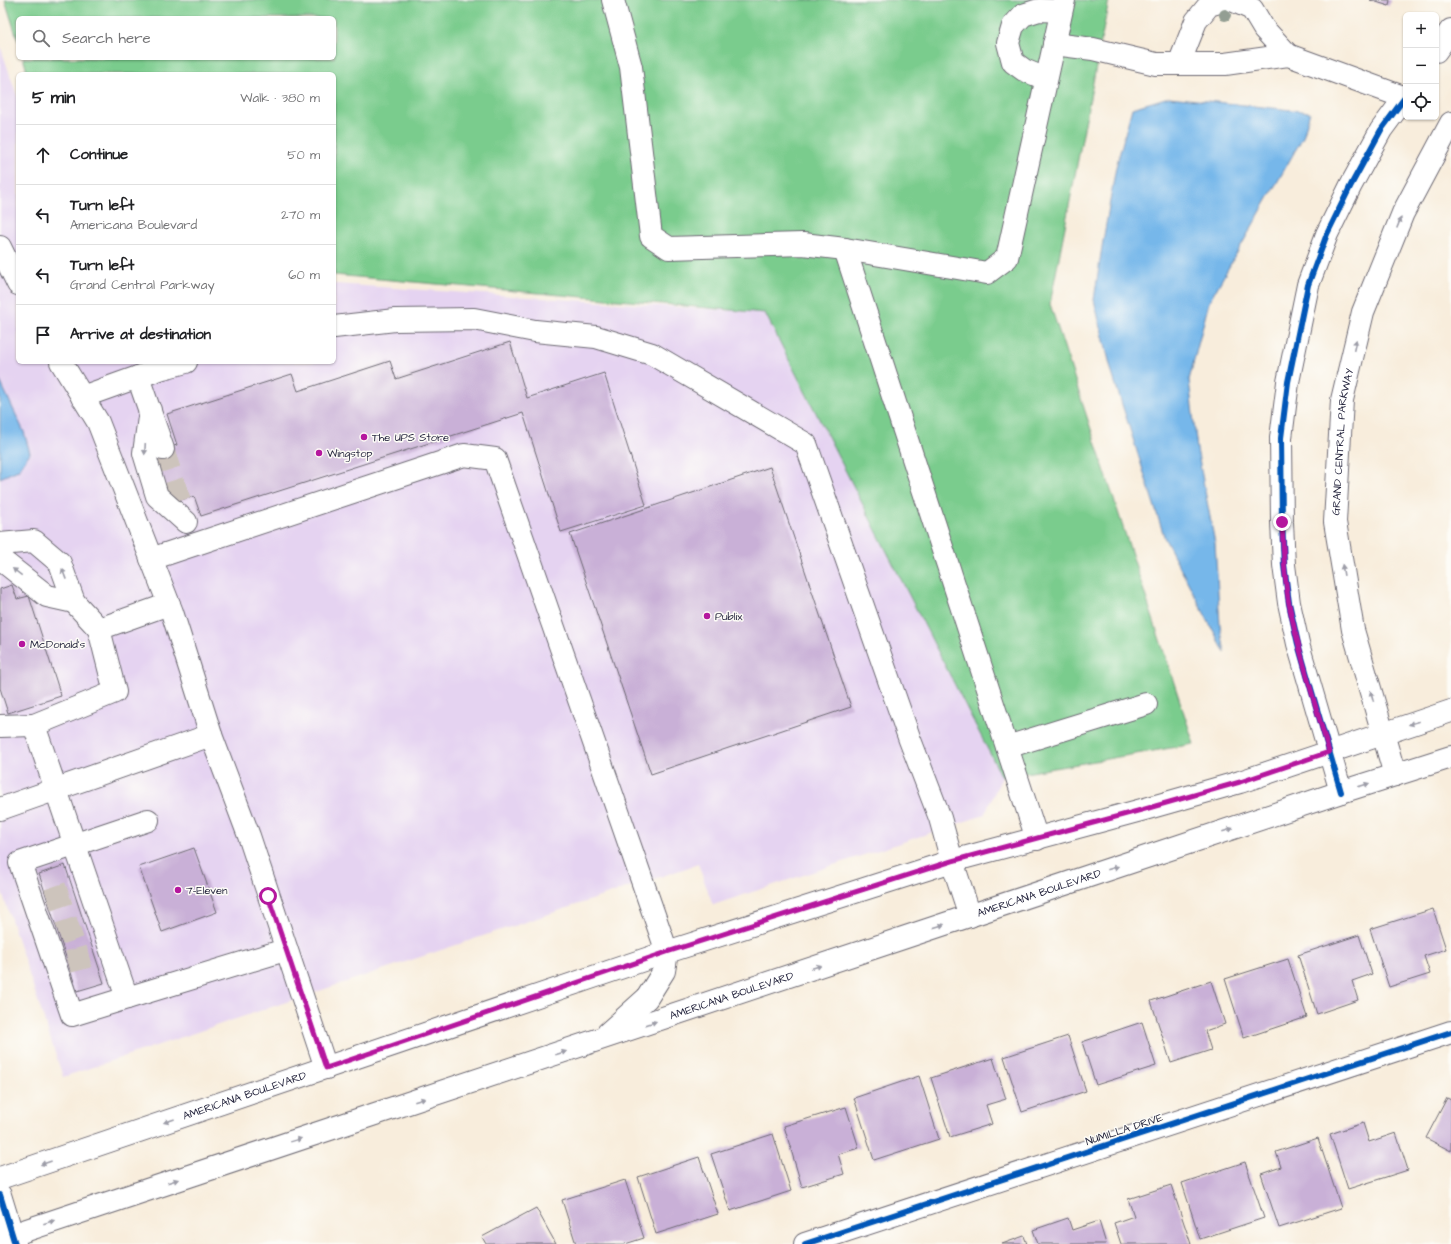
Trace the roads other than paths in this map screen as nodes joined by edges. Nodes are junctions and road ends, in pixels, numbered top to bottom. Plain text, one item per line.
1 (613, 0) edge
2 (1227, 0) edge
3 (1232, 0) edge
4 (1063, 6) edge
5 (1451, 30) edge
6 (1054, 44) junction
7 (1438, 48) edge
8 (1288, 55) junction
9 (1179, 64) junction
10 (1046, 79) junction
11 (1403, 96) edge
12 (1403, 101) edge
13 (1446, 121) edge
14 (0, 247) edge
15 (845, 249) junction
16 (16, 280) edge
17 (336, 327) edge
18 (62, 364) edge
19 (180, 364) edge
20 (138, 377) junction
21 (82, 397) junction
22 (150, 410) junction
23 (163, 449) tunnel mouth
24 (180, 500) tunnel mouth
25 (186, 522) junction
26 (0, 544) edge
27 (194, 545) junction
28 (0, 559) edge
29 (151, 559) junction
30 (74, 602) junction
31 (169, 604) junction
32 (99, 629) junction
33 (1146, 704) dead end
34 (1451, 711) edge
35 (34, 725) junction
36 (0, 726) edge
37 (1383, 734) junction
38 (211, 735) junction
39 (1007, 748) junction
40 (1329, 752) junction
41 (1451, 757) edge
42 (1395, 775) junction
43 (56, 789) junction
44 (1341, 792) junction
45 (0, 808) edge
46 (148, 820) dead end
47 (1037, 839) junction
48 (75, 844) junction
49 (952, 861) junction
50 (970, 916) junction
51 (285, 950) junction
52 (667, 952) junction
53 (127, 998) junction
54 (1450, 1032) edge
55 (601, 1039) junction
56 (326, 1068) junction
57 (0, 1178) edge
58 (0, 1195) edge
59 (9, 1239) edge
60 (805, 1244) edge

1 - 15 main road
2 - 9 main road
3 - 8 main road
4 - 6 main road
4 - 10 main road
5 - 7 main road
6 - 9 main road
6 - 10 main road
8 - 9 main road
8 - 11 main road
10 - 15 main road
12 - 40 main road
37 -> 13 main road, GRAND CENTRAL PARKWAY
14 - 16 main road
15 - 39 main road
17 - 49 main road
18 - 21 main road
19 - 20 main road
20 - 21 main road
20 - 22 main road
21 - 29 main road
22 - 23 main road
22 -> 25 main road
24 - 25 main road
25 - 27 main road
30 -> 26 main road
27 - 29 main road
27 - 52 main road
30 -> 28 main road
29 - 31 main road
30 - 32 main road
31 - 32 main road
31 - 38 main road
32 - 35 main road
33 - 39 main road
34 -> 37 main road, AMERICANA BOULEVARD
35 - 36 main road
35 - 43 main road
37 - 40 main road, AMERICANA BOULEVARD
37 - 42 main road, GRAND CENTRAL PARKWAY
38 - 43 main road
38 - 51 main road
39 - 47 main road
40 - 44 main road
40 - 47 main road, AMERICANA BOULEVARD
41 - 42 main road, AMERICANA BOULEVARD
44 -> 42 main road, AMERICANA BOULEVARD
43 - 45 main road
43 - 48 main road
50 -> 44 main road, AMERICANA BOULEVARD
46 - 48 main road
47 - 49 main road, AMERICANA BOULEVARD
48 - 53 main road
48 - 53 main road
49 - 50 main road
49 - 52 main road, AMERICANA BOULEVARD
55 -> 50 main road, AMERICANA BOULEVARD
51 - 53 main road
51 - 56 main road
52 - 55 main road
52 - 56 main road, AMERICANA BOULEVARD
54 - 60 main road, NUMILLA DRIVE
59 -> 55 main road, AMERICANA BOULEVARD
56 -> 57 main road, AMERICANA BOULEVARD
58 - 59 main road

